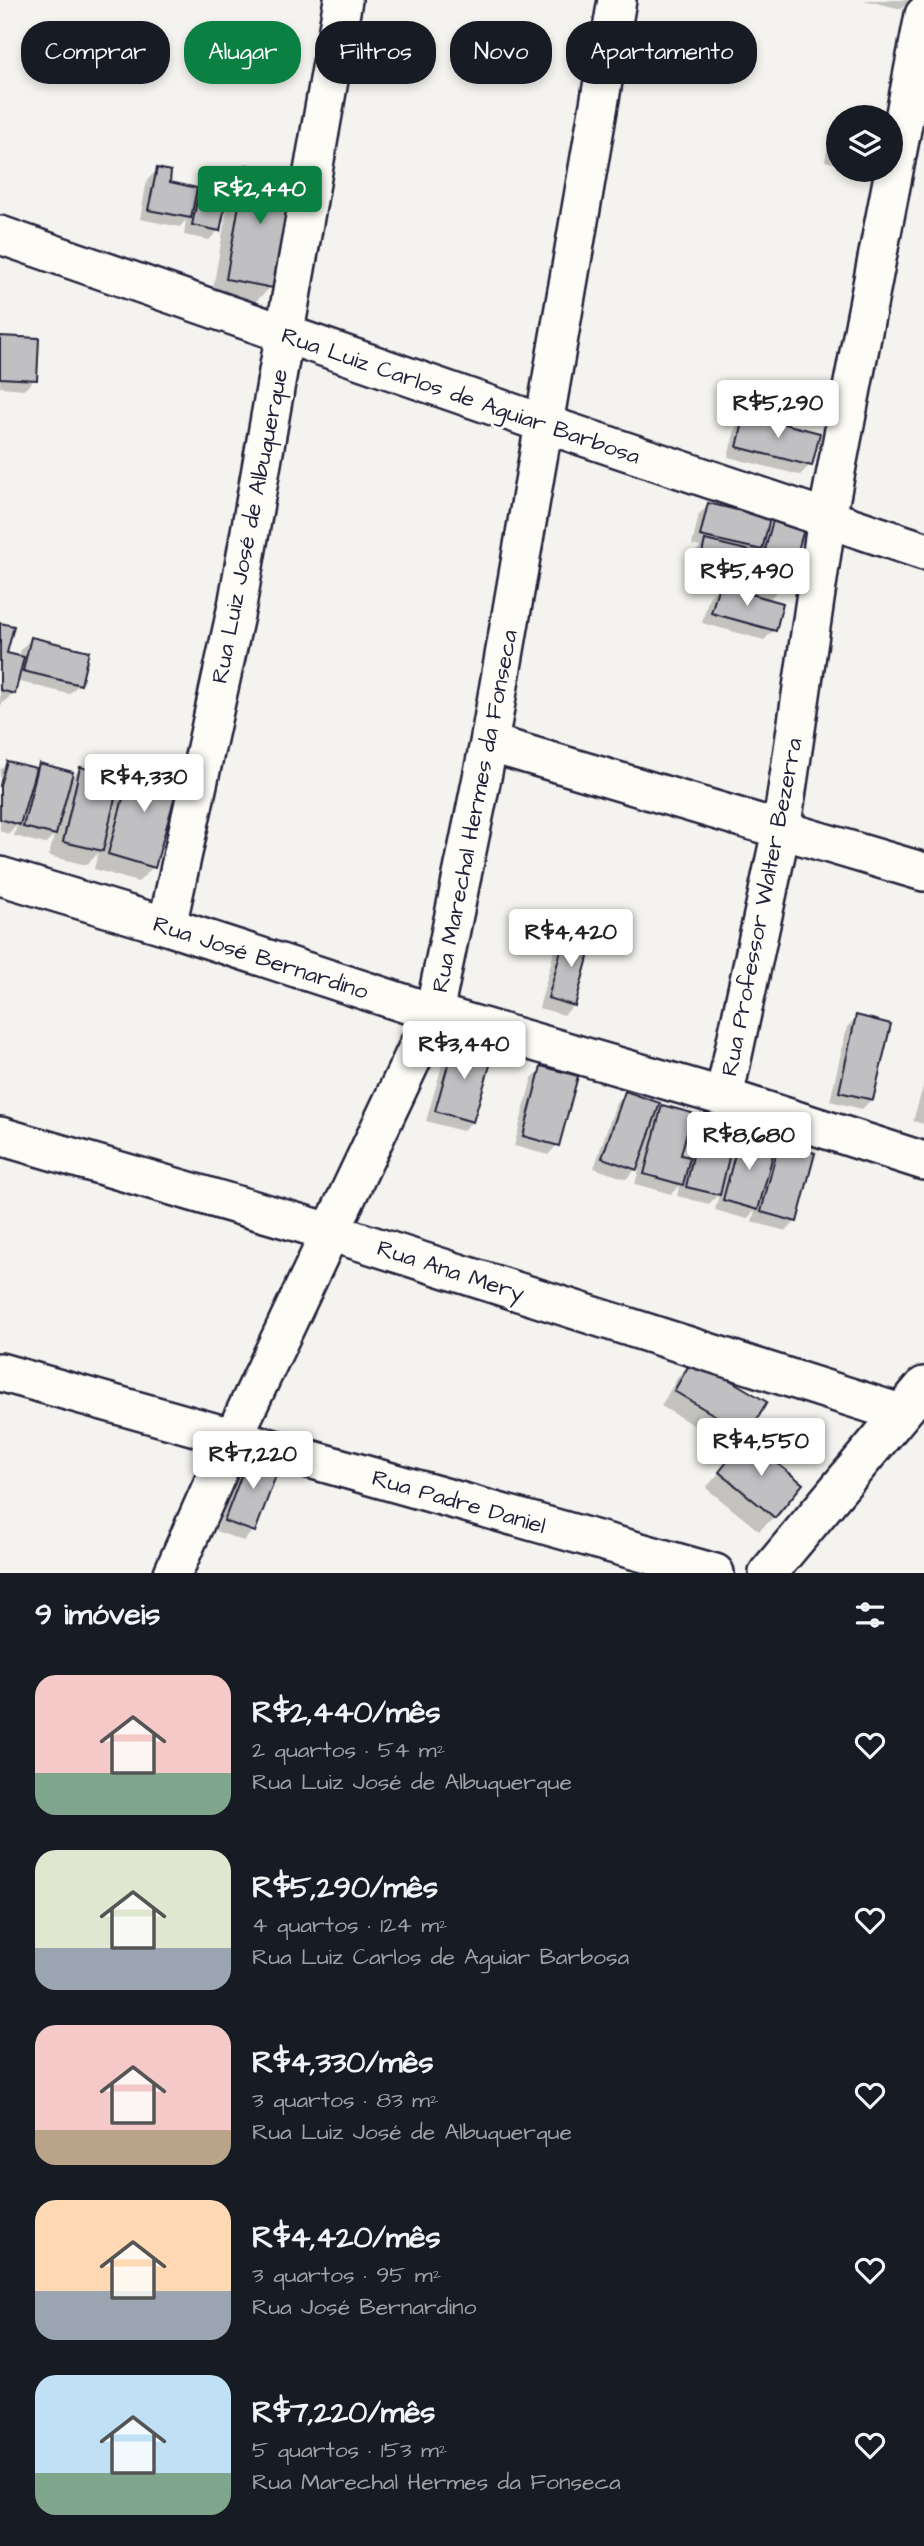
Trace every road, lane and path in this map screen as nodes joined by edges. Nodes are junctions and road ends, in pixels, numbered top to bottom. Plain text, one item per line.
1 (343, 0) edge
2 (617, 0) edge
3 (924, 15) edge
4 (0, 235) edge
5 (284, 335) junction
6 (545, 424) junction
7 (827, 518) junction
8 (924, 551) edge
9 (489, 743) junction
10 (781, 831) junction
11 (924, 872) edge
12 (0, 876) edge
13 (167, 926) junction
14 (434, 1013) junction
15 (724, 1097) junction
16 (0, 1136) edge
17 (924, 1161) edge
18 (330, 1232) junction
19 (0, 1372) edge
20 (924, 1386) edge
21 (900, 1413) junction
22 (233, 1438) junction
23 (173, 1573) edge
24 (715, 1573) edge
25 (768, 1573) edge

1 - 5 street, Rua Luiz José de Albuquerque
2 - 6 street, Rua Marechal Hermes da Fonseca
3 - 7 street, Rua Professor Walter Bezerra
4 - 5 street, Rua Luiz Carlos de Aguiar Barbosa
5 - 6 street, Rua Luiz Carlos de Aguiar Barbosa
5 - 13 street, Rua Luiz José de Albuquerque
6 - 7 street, Rua Luiz Carlos de Aguiar Barbosa
6 - 9 street, Rua Marechal Hermes da Fonseca
7 - 8 street, Rua Luiz Carlos de Aguiar Barbosa
7 - 10 street, Rua Professor Walter Bezerra
9 - 10 street
9 - 14 street, Rua Marechal Hermes da Fonseca
10 - 11 street
10 - 15 street, Rua Professor Walter Bezerra
12 - 13 street, Rua José Bernardino
13 - 14 street, Rua José Bernardino
14 - 15 street, Rua José Bernardino
14 - 18 street, Rua Marechal Hermes da Fonseca
15 - 17 street, Rua José Bernardino
16 - 18 street, Rua Ana Mery
18 - 21 street, Rua Ana Mery
18 - 22 street, Rua Marechal Hermes da Fonseca
19 - 22 street, Rua Padre Daniel
20 - 21 street
21 - 25 street
22 - 23 street, Rua Marechal Hermes da Fonseca
22 - 24 street, Rua Padre Daniel

